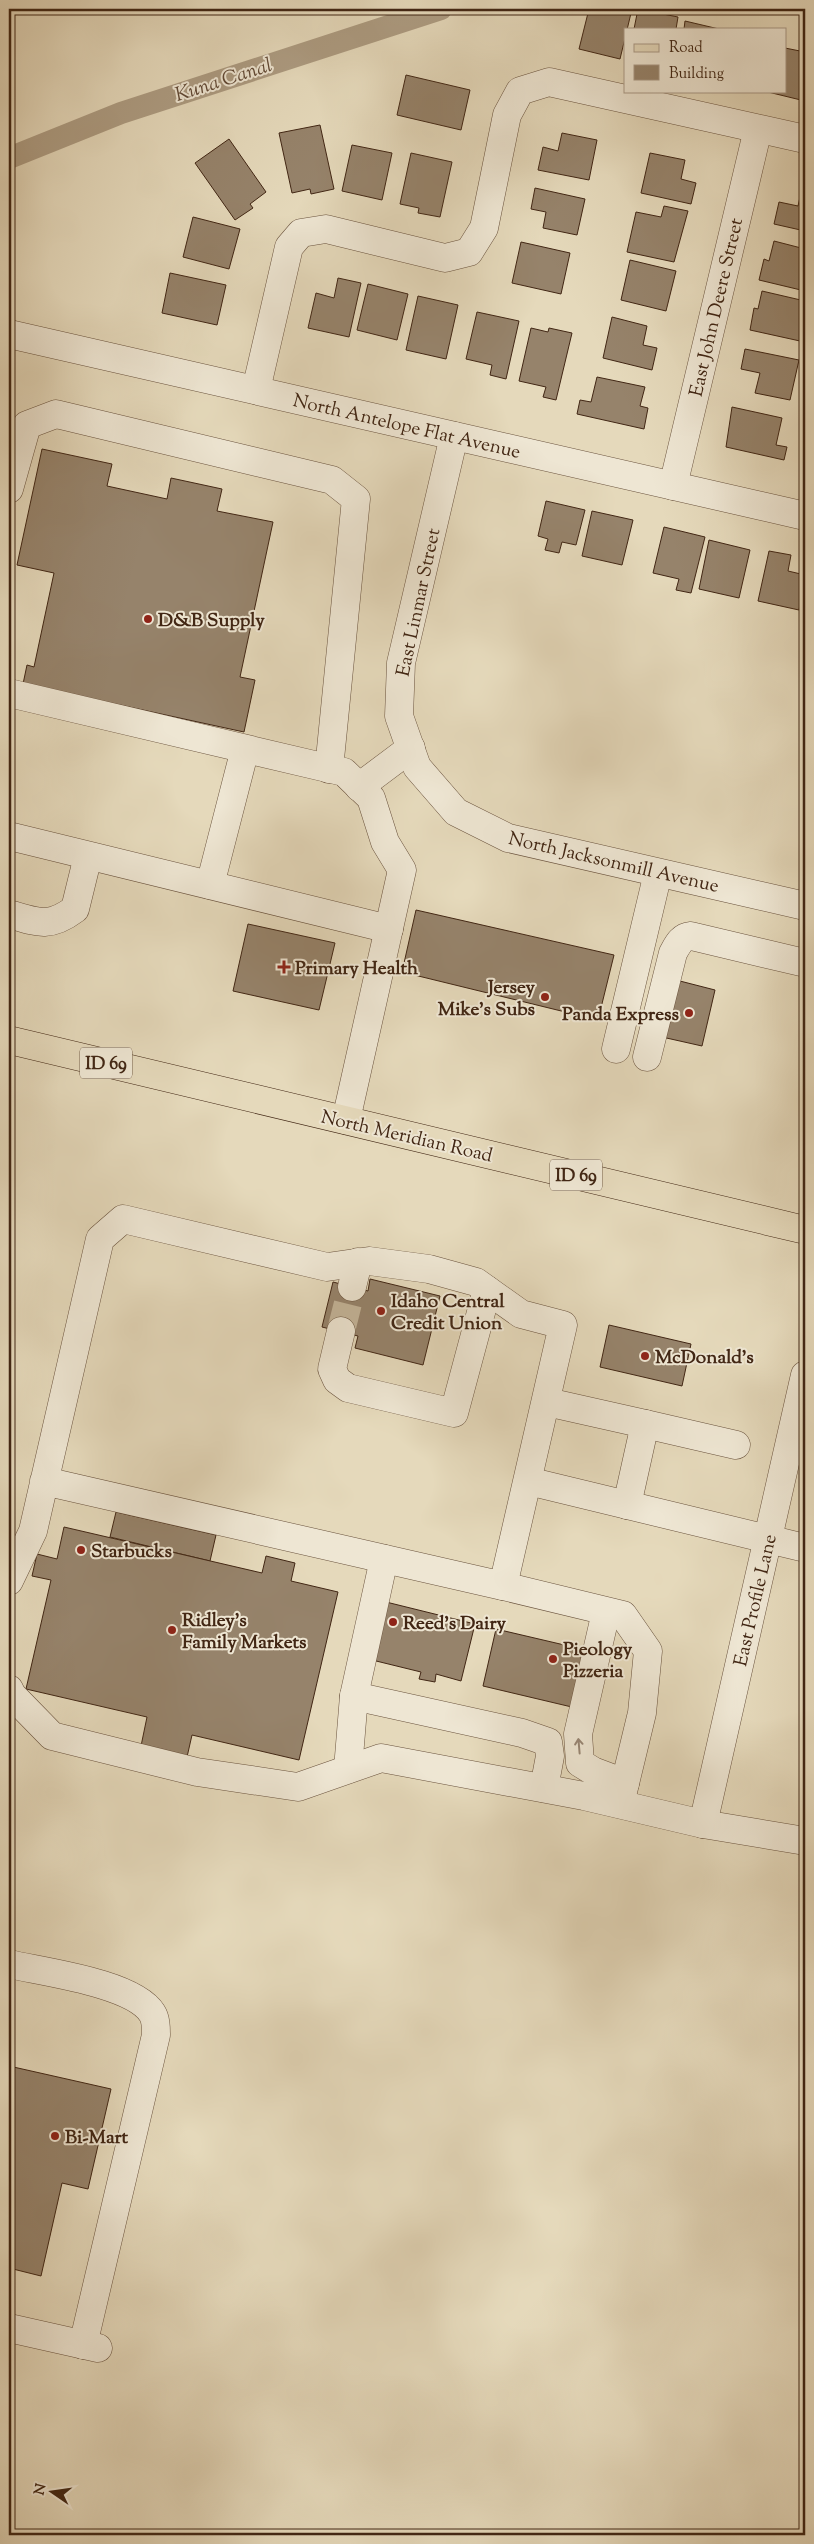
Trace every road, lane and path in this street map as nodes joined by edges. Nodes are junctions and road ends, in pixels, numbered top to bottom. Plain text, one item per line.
1 (758, 129) junction
2 (805, 139) edge
3 (9, 334) edge
4 (256, 390) junction
5 (454, 436) junction
6 (673, 486) junction
7 (9, 489) edge
8 (805, 516) edge
9 (9, 693) edge
10 (245, 749) junction
11 (414, 757) junction
12 (329, 769) junction
13 (359, 787) junction
14 (9, 836) edge
15 (88, 856) junction
16 (658, 873) junction
17 (210, 885) junction
18 (805, 906) edge
19 (9, 914) edge
20 (389, 929) junction
21 (805, 963) edge
22 (9, 1040) edge
23 (616, 1049) dead end
24 (648, 1057) dead end
25 (346, 1120) junction
26 (805, 1230) edge
27 (487, 1290) junction
28 (341, 1331) tunnel mouth
29 (805, 1375) edge
30 (547, 1402) junction
31 (644, 1424) junction
32 (736, 1445) dead end
33 (44, 1481) junction
34 (528, 1482) junction
35 (627, 1505) junction
36 (768, 1539) junction
37 (805, 1548) edge
38 (384, 1559) junction
39 (9, 1581) edge
40 (503, 1586) junction
41 (606, 1612) junction
42 (9, 1689) edge
43 (354, 1696) junction
44 (348, 1769) junction
45 (544, 1788) junction
46 (623, 1793) junction
47 (702, 1824) junction
48 (805, 1841) edge
49 (9, 1964) edge
50 (9, 2328) edge

1 - 2 street
1 - 4 street
1 - 6 street, East John Deere Street
3 - 4 street, North Antelope Flat Avenue
4 - 5 street, North Antelope Flat Avenue
5 - 6 street, North Antelope Flat Avenue
5 - 11 street, East Linmar Street
6 - 8 street, North Antelope Flat Avenue
7 - 12 street
9 - 10 street
10 - 12 street
10 - 17 street
11 - 13 street
11 - 16 street, North Jacksonmill Avenue
12 - 13 street
13 - 20 street
14 - 15 street
15 - 17 street
15 - 19 street
16 - 18 street, North Jacksonmill Avenue
16 - 23 street
17 - 20 street
20 - 25 street
21 - 24 street
22 - 25 main road, North Meridian Road / ID 69
25 - 26 main road, North Meridian Road / ID 69
27 - 28 street
27 - 30 street
27 - 33 street
29 - 36 street, East Profile Lane
30 - 31 street
30 - 34 street
31 - 32 street
31 - 35 street
33 - 38 street
33 - 39 street
34 - 35 street
34 - 40 street
35 - 36 street
36 - 37 street
36 - 47 street, East Profile Lane
38 - 40 street
38 - 43 street
40 - 41 street
41 - 46 street
46 -> 41 street
42 - 44 street
43 - 44 street
43 - 45 street
44 - 45 street
45 - 46 street
46 - 47 street
47 - 48 street
49 - 50 street

